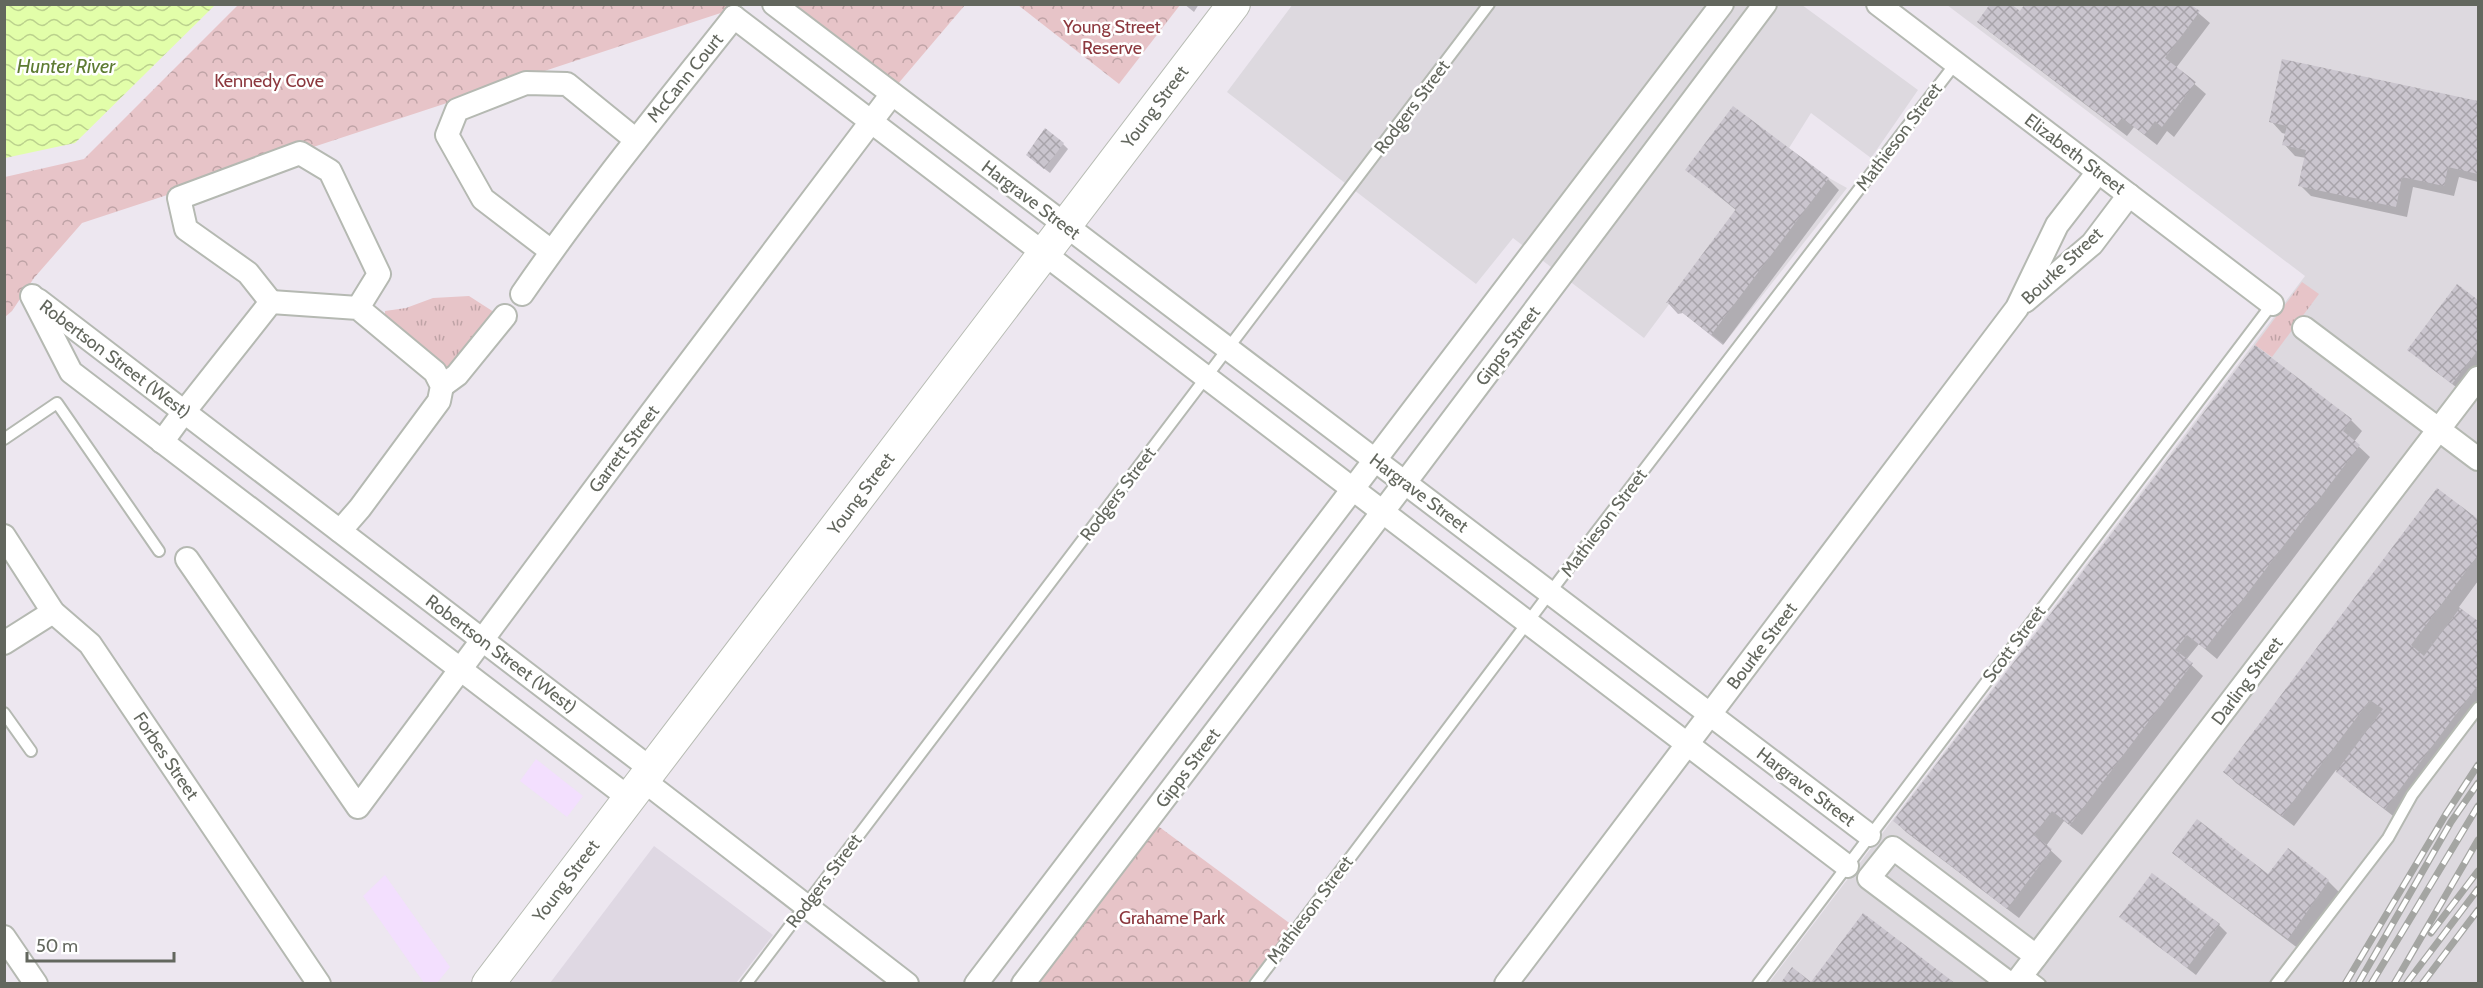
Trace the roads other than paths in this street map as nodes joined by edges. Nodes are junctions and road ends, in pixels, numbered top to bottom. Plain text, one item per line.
1 (774, 4) edge
2 (1234, 4) edge
3 (1489, 4) edge
4 (1722, 4) edge
5 (1765, 4) edge
6 (1878, 4) edge
7 (734, 17) junction
8 (1955, 64) junction
9 (892, 94) junction
10 (872, 122) junction
11 (636, 140) junction
12 (968, 152) junction
13 (2098, 172) junction
14 (948, 180) junction
15 (2129, 195) junction
16 (1066, 225) junction
17 (551, 251) junction
18 (1044, 253) junction
19 (522, 294) dead end
20 (272, 302) junction
21 (2272, 304) joint
22 (358, 308) junction
23 (2017, 308) junction
24 (505, 316) dead end
25 (2304, 328) dead end
26 (1228, 348) junction
27 (1207, 377) junction
28 (2478, 378) edge
29 (442, 386) junction
30 (184, 412) junction
31 (2439, 429) junction
32 (4, 439) edge
33 (162, 442) junction
34 (1374, 459) junction
35 (2478, 459) edge
36 (1405, 483) junction
37 (1352, 488) junction
38 (1383, 512) junction
39 (340, 531) junction
40 (4, 536) edge
41 (159, 551) dead end
42 (187, 559) dead end
43 (1551, 593) junction
44 (53, 612) junction
45 (1528, 623) junction
46 (482, 639) junction
47 (4, 643) edge
48 (1219, 663) junction
49 (460, 669) junction
50 (1250, 686) junction
51 (2478, 708) edge
52 (4, 713) edge
53 (1710, 714) junction
54 (1688, 744) junction
55 (31, 751) dead end
56 (641, 782) junction
57 (1096, 825) junction
58 (1869, 835) junction
59 (1126, 849) junction
60 (1846, 866) junction
61 (805, 906) junction
62 (4, 937) edge
63 (2025, 976) edge
64 (36, 984) edge
65 (319, 984) edge
66 (488, 984) edge
67 (746, 984) edge
68 (907, 984) edge
69 (976, 984) edge
70 (1023, 984) edge
71 (1255, 984) edge
72 (1506, 984) edge
73 (1758, 984) edge
74 (2276, 984) edge

1 - 7 street, Hargrave Street
1 - 9 street, Hargrave Street
2 - 16 main road, Young Street
3 - 26 lane, Rodgers Street
4 - 34 street, Gipps Street
5 - 36 street, Gipps Street
6 - 8 street, Elizabeth Street
7 - 10 street, Hargrave Street
7 - 11 street, McCann Court
8 - 13 street, Elizabeth Street
8 - 43 lane, Mathieson Street
9 - 10 street, Garrett Street
9 - 12 street, Hargrave Street
10 - 14 street, Hargrave Street
10 - 46 street, Garrett Street
11 - 17 street, McCann Court
11 - 17 street, McCann Court
12 - 14 street, Hargrave Street
12 - 16 street, Hargrave Street
13 - 15 street, Elizabeth Street
13 - 23 street, Bourke Street
14 - 18 street, Hargrave Street
15 - 21 street, Elizabeth Street
15 - 23 street, Bourke Street
16 - 18 main road, Young Street
16 - 26 street, Hargrave Street
17 - 19 street, McCann Court
18 - 27 street, Hargrave Street
18 - 56 main road, Young Street
20 - 22 street
20 - 22 street
20 - 30 street
21 - 58 lane, Scott Street
22 - 29 street
23 - 53 street, Bourke Street
24 - 29 street
25 - 31 street
26 - 27 lane, Rodgers Street
26 - 34 street, Hargrave Street
27 - 37 street, Hargrave Street
27 - 61 lane, Rodgers Street
28 - 31 street, Darling Street
29 - 39 street
30 - 33 street
30 - 33 street, Robertson Street (West)
30 - 39 street, Robertson Street (West)
31 - 35 street
31 - 63 street, Darling Street
32 - 41 lane
33 - 49 street, Robertson Street (West)
34 - 36 street, Hargrave Street
34 - 37 street, Gipps Street
36 - 38 street, Gipps Street
36 - 43 street, Hargrave Street
37 - 38 street, Hargrave Street
37 - 48 street, Gipps Street
38 - 45 street, Hargrave Street
38 - 50 street, Gipps Street
39 - 46 street, Robertson Street (West)
40 - 44 street, Forbes Street
42 - 49 street, Garrett Street
43 - 45 lane, Mathieson Street
43 - 53 street, Hargrave Street
44 - 47 street
44 - 65 street, Forbes Street
45 - 54 street, Hargrave Street
45 - 71 lane, Mathieson Street
46 - 49 street, Garrett Street
46 - 56 street, Robertson Street (West)
48 - 50 street
48 - 57 street, Gipps Street
49 - 56 street, Robertson Street (West)
50 - 59 street, Gipps Street
51 - 74 lane
52 - 55 lane
53 - 54 street, Bourke Street
53 - 58 street, Hargrave Street
54 - 60 street, Hargrave Street
54 - 72 street, Bourke Street
56 - 61 street, Robertson Street (West)
56 - 66 main road, Young Street
57 - 59 street
57 - 69 street, Gipps Street
58 - 60 lane, Scott Street
59 - 70 street, Gipps Street
60 - 73 lane, Scott Street
61 - 67 lane, Rodgers Street
61 - 68 street, Robertson Street (West)
62 - 64 street
63 - 63 street

